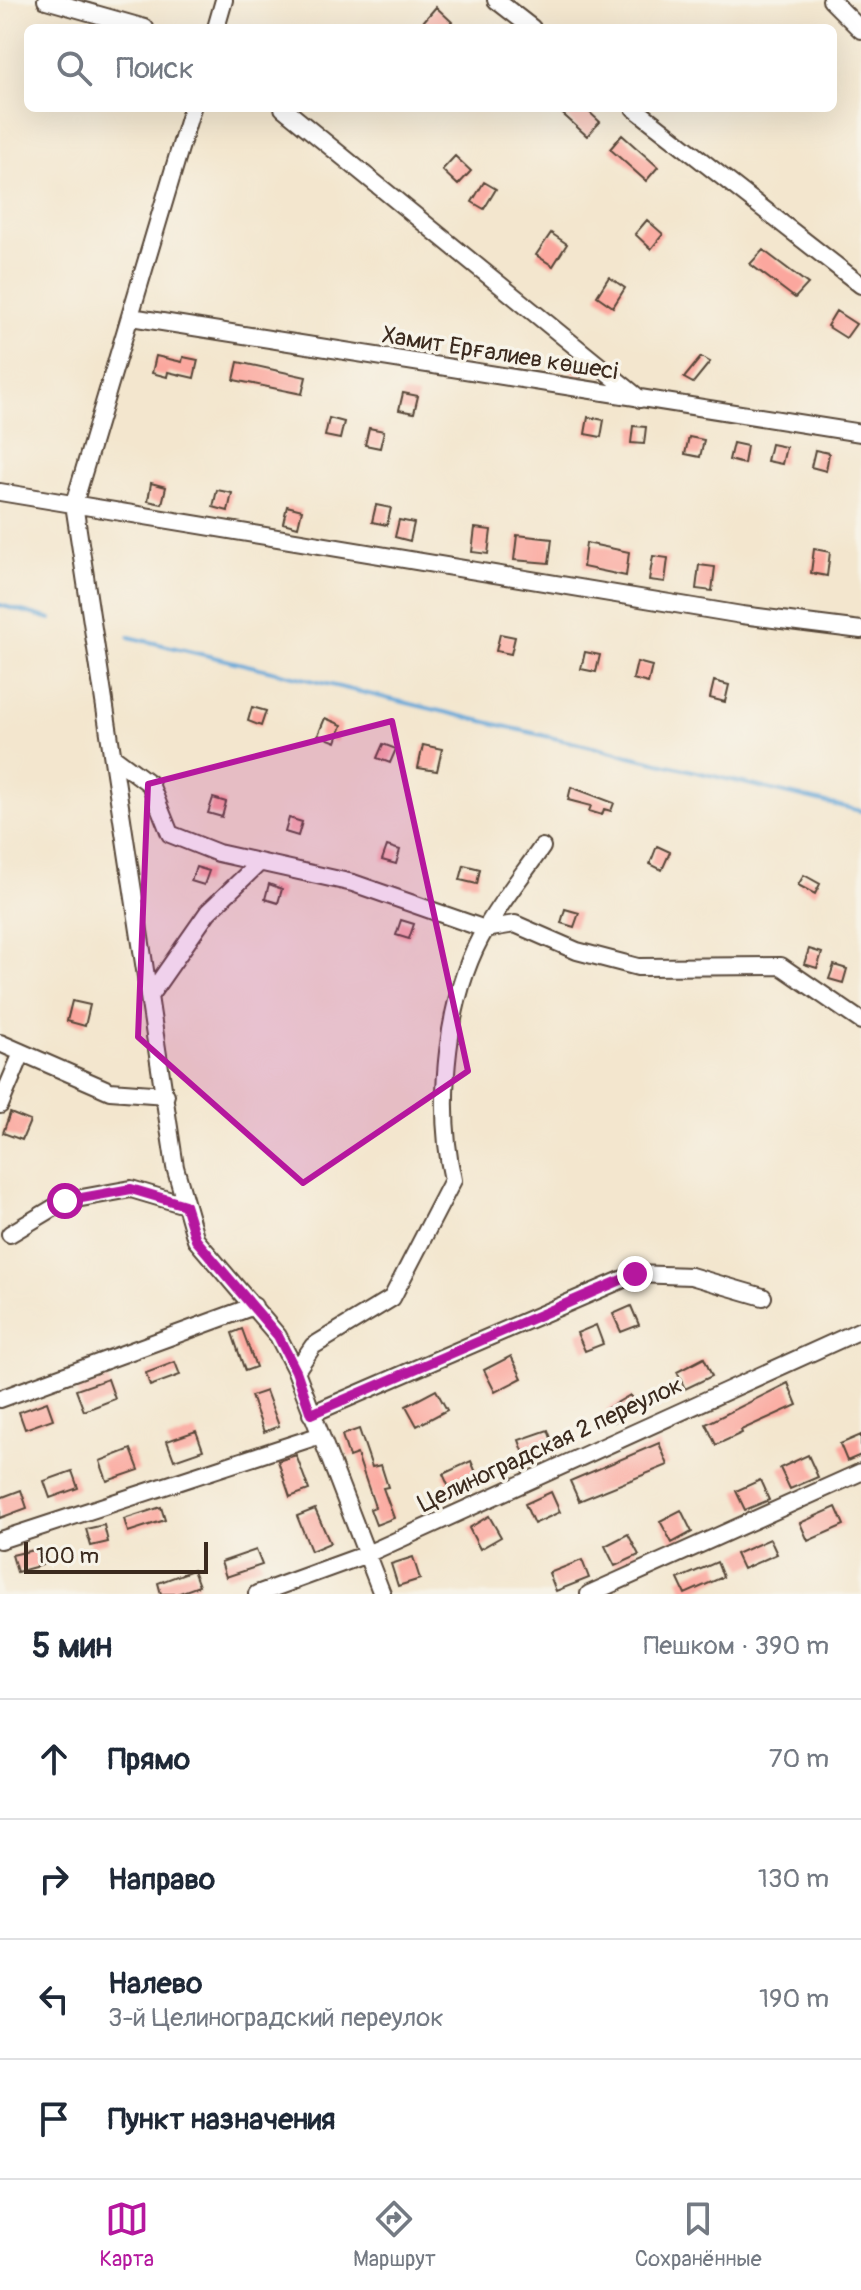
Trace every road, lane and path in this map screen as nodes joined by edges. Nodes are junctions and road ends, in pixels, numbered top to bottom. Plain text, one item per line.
1 (46, 0) edge
2 (224, 0) edge
3 (496, 0) edge
4 (831, 0) edge
5 (131, 24) edge
6 (217, 24) edge
7 (527, 24) edge
8 (860, 28) edge
9 (191, 112) edge
10 (288, 112) edge
11 (639, 112) edge
12 (861, 285) edge
13 (131, 317) junction
14 (642, 400) junction
15 (861, 433) edge
16 (0, 492) edge
17 (74, 504) junction
18 (861, 630) edge
19 (115, 758) junction
20 (542, 847) dead end
21 (258, 864) junction
22 (485, 929) junction
23 (150, 995) junction
24 (861, 1021) edge
25 (0, 1043) edge
26 (22, 1053) junction
27 (166, 1095) junction
28 (0, 1105) edge
29 (185, 1205) junction
30 (10, 1234) dead end
31 (763, 1297) dead end
32 (254, 1306) junction
33 (861, 1330) edge
34 (296, 1371) junction
35 (0, 1399) edge
36 (311, 1414) junction
37 (318, 1436) junction
38 (861, 1472) edge
39 (0, 1540) edge
40 (367, 1554) junction
41 (257, 1594) edge
42 (382, 1594) edge
43 (589, 1594) edge

1 - 5 street
2 - 6 street
3 - 7 street
4 - 8 street
9 - 13 street
10 - 14 street
11 - 12 street
13 - 14 street, Хамит Ерғалиев көшесі
13 - 17 street
14 - 15 street, Хамит Ерғалиев көшесі
16 - 17 street
17 - 18 street
17 - 19 street
19 - 21 street
19 - 23 street
20 - 22 street
21 - 22 street
21 - 23 street
22 - 24 street
22 - 34 street
23 - 27 street
25 - 26 street
26 - 27 street
26 - 28 street
27 - 29 street
29 - 30 street
29 - 32 street
31 - 36 street
32 - 34 street
32 - 35 street
33 - 40 street, Целиноградская 2 переулок
34 - 36 street
36 - 37 street
37 - 39 street
37 - 40 street
38 - 43 street
40 - 41 street, Целиноградская 2 переулок
40 - 42 street

